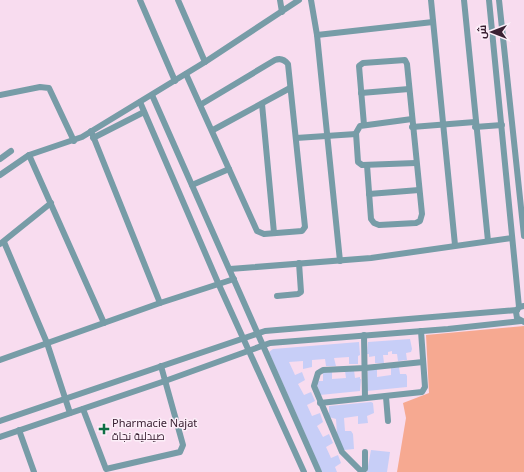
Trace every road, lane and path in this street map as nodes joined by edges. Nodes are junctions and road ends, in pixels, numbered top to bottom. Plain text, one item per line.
1 (140, 0) edge
2 (178, 0) edge
3 (280, 0) edge
4 (299, 0) edge
5 (311, 0) edge
6 (431, 0) edge
7 (464, 0) edge
8 (489, 0) edge
9 (500, 0) edge
10 (282, 12) junction
11 (434, 22) junction
12 (317, 35) junction
13 (206, 62) junction
14 (186, 74) junction
15 (175, 81) junction
16 (290, 88) junction
17 (409, 89) junction
18 (361, 93) junction
19 (0, 95) edge
20 (152, 95) junction
21 (140, 102) junction
22 (200, 104) junction
23 (262, 104) junction
24 (144, 112) junction
25 (412, 119) junction
26 (364, 125) junction
27 (443, 125) junction
28 (475, 125) junction
29 (502, 125) junction
30 (412, 127) junction
31 (213, 130) junction
32 (91, 131) junction
33 (356, 134) junction
34 (327, 136) junction
35 (93, 138) junction
36 (296, 138) junction
37 (74, 141) junction
38 (11, 151) dead end
39 (29, 155) junction
40 (0, 159) edge
41 (416, 163) junction
42 (367, 165) junction
43 (506, 166) junction
44 (229, 169) junction
45 (519, 171) edge
46 (0, 175) edge
47 (507, 178) junction
48 (192, 185) junction
49 (419, 190) junction
50 (369, 194) junction
51 (51, 203) junction
52 (274, 233) junction
53 (524, 236) edge
54 (512, 238) junction
55 (488, 241) junction
56 (2, 243) edge
57 (455, 245) junction
58 (340, 261) junction
59 (299, 263) junction
60 (230, 269) junction
61 (234, 280) junction
62 (219, 285) junction
63 (276, 296) dead end
64 (160, 303) junction
65 (520, 308) edge
66 (446, 316) junction
67 (522, 321) edge
68 (104, 323) junction
69 (357, 323) junction
70 (448, 329) junction
71 (421, 331) junction
72 (257, 333) junction
73 (364, 335) junction
74 (357, 336) junction
75 (243, 338) junction
76 (47, 343) junction
77 (262, 345) junction
78 (249, 350) junction
79 (0, 360) edge
80 (423, 362) junction
81 (161, 366) junction
82 (365, 368) junction
83 (165, 381) junction
84 (386, 397) junction
85 (65, 398) junction
86 (365, 398) junction
87 (320, 403) junction
88 (83, 409) junction
89 (70, 413) junction
90 (0, 421) edge
91 (388, 421) dead end
92 (19, 430) junction
93 (0, 437) edge
94 (365, 452) dead end
95 (34, 472) edge
96 (304, 472) edge
97 (319, 472) edge

1 - 15 street
2 - 13 street
3 - 10 street
4 - 10 street
5 - 12 street
6 - 11 street
7 - 28 street
8 - 29 street
9 - 45 street
10 - 13 street
11 - 12 street
11 - 27 street
12 - 34 street
13 - 14 street
14 - 15 street
14 - 22 street
15 - 20 street
16 - 22 street
16 - 23 street
16 - 36 street
17 - 18 street
17 - 18 street
17 - 25 street
18 - 26 street
19 - 37 street
20 - 21 street
20 - 48 street
21 - 24 street
21 - 32 street
22 - 31 street
23 - 31 street
23 - 52 street
24 - 35 street
24 - 62 street
25 - 26 street
25 - 30 street
26 - 33 street
27 - 28 street
27 - 30 street
27 - 57 street
28 - 29 street
28 - 55 street
29 - 43 street
30 - 41 street
31 - 44 street
32 - 35 street
32 - 37 street
33 - 34 street
33 - 42 street
34 - 36 street
34 - 58 street
35 - 64 street
36 - 52 street
37 - 39 street
38 - 40 street
39 - 46 street
39 - 51 street
41 - 42 street
41 - 49 street
42 - 50 street
43 - 45 street
43 - 47 street
44 - 48 street
44 - 52 street
45 - 47 street
45 - 53 street
47 - 54 street
48 - 60 street
49 - 50 street
49 - 50 street
51 - 56 street
51 - 68 street
54 - 55 street
54 - 65 street
55 - 57 street
56 - 76 street
57 - 58 street
58 - 59 street
59 - 60 street
59 - 63 street
60 - 61 street
61 - 62 street
61 - 72 street
62 - 64 street
62 - 75 street
64 - 68 street
65 - 66 street
65 - 67 street
66 - 69 street
66 - 70 street
67 - 70 street
68 - 76 street
69 - 72 street
69 - 74 street
70 - 71 street
71 - 73 street
71 - 80 street
72 - 75 street
72 - 77 street
73 - 74 street
73 - 82 street
74 - 77 street
75 - 78 street
75 - 81 street
76 - 79 street
76 - 85 street
77 - 78 street
77 - 97 street
78 - 83 street
78 - 96 street
80 - 82 street
80 - 84 street
81 - 83 street
81 - 85 street
82 - 86 street
82 - 87 street
83 - 88 street
83 - 88 street
84 - 86 street
84 - 91 street
85 - 89 street
85 - 90 street
86 - 87 street
87 - 94 street
88 - 89 street
89 - 92 street
92 - 93 street
92 - 95 street

